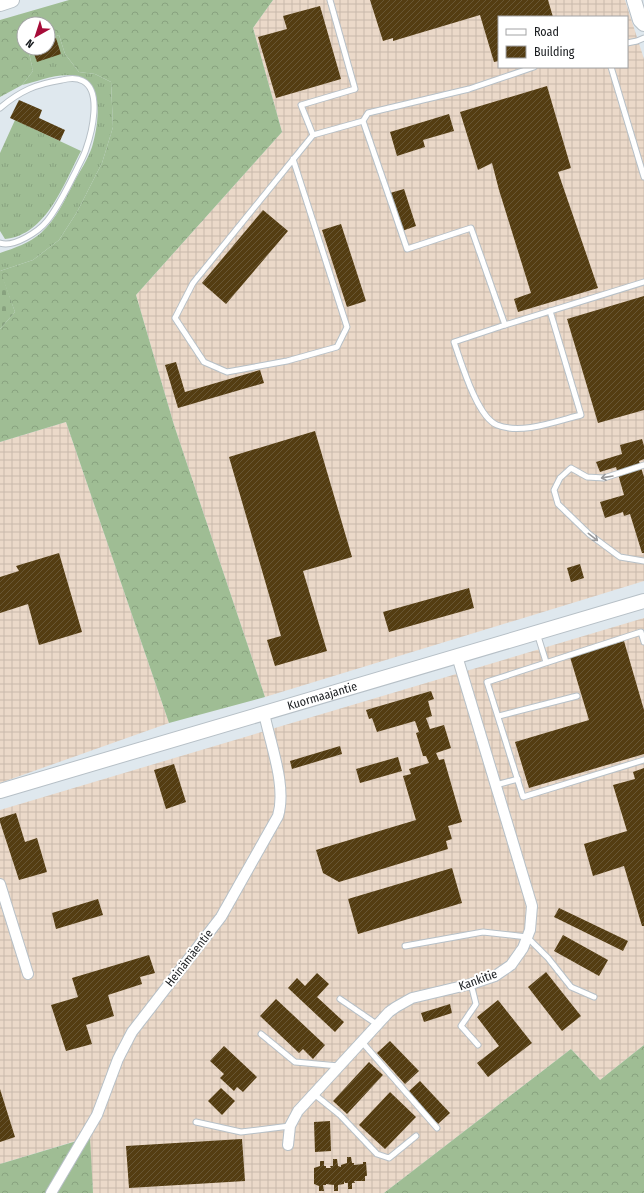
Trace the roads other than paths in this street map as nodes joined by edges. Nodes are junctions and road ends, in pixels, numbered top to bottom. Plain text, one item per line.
1 (12, 0) edge
2 (330, 0) edge
3 (634, 0) edge
4 (0, 4) edge
5 (644, 24) edge
6 (644, 38) edge
7 (628, 43) edge
8 (531, 68) edge
9 (611, 68) edge
10 (0, 108) edge
11 (363, 121) junction
12 (313, 134) junction
13 (293, 159) junction
14 (644, 176) edge
15 (0, 243) edge
16 (644, 282) edge
17 (550, 311) junction
18 (505, 325) junction
19 (644, 465) edge
20 (644, 561) edge
21 (644, 601) edge
22 (537, 632) junction
23 (644, 642) edge
24 (457, 656) junction
25 (546, 662) junction
26 (577, 696) dead end
27 (264, 713) junction
28 (499, 716) junction
29 (644, 760) edge
30 (518, 779) junction
31 (496, 785) junction
32 (0, 791) edge
33 (0, 884) edge
34 (527, 937) junction
35 (405, 946) dead end
36 (28, 974) dead end
37 (471, 984) junction
38 (594, 997) dead end
39 (340, 998) dead end
40 (378, 1025) junction
41 (261, 1034) dead end
42 (362, 1042) junction
43 (478, 1045) dead end
44 (340, 1066) junction
45 (314, 1094) junction
46 (196, 1122) dead end
47 (290, 1126) junction
48 (437, 1128) dead end
49 (416, 1136) dead end
50 (288, 1145) dead end
51 (51, 1193) edge

1 - 4 street
2 - 12 lane
3 - 5 street
6 - 7 lane
8 - 11 lane
9 - 14 lane
10 - 15 lane
11 - 12 lane
11 - 18 lane
12 - 13 lane
13 - 13 lane
16 - 17 lane
17 - 18 lane
17 - 18 lane
19 -> 20 lane
21 - 22 street, Kuormaajantie
22 - 24 street, Kuormaajantie
22 - 25 lane
23 - 25 lane
24 - 27 street, Kuormaajantie
24 - 31 street, Kankitie
25 - 28 lane
26 - 28 lane
27 - 32 street, Kuormaajantie
27 - 51 street, Heinämäentie
28 - 30 lane
29 - 30 lane
30 - 31 lane
31 - 34 street, Kankitie
33 - 36 street
34 - 35 lane
34 - 37 street, Kankitie
34 - 38 lane
37 - 40 street, Kankitie
37 - 43 lane
39 - 40 lane
40 - 42 street, Kankitie
41 - 44 lane
42 - 44 street, Kankitie
42 - 48 lane
44 - 45 street, Kankitie
45 - 47 street, Kankitie
45 - 49 lane
46 - 47 lane
47 - 50 street, Kankitie

